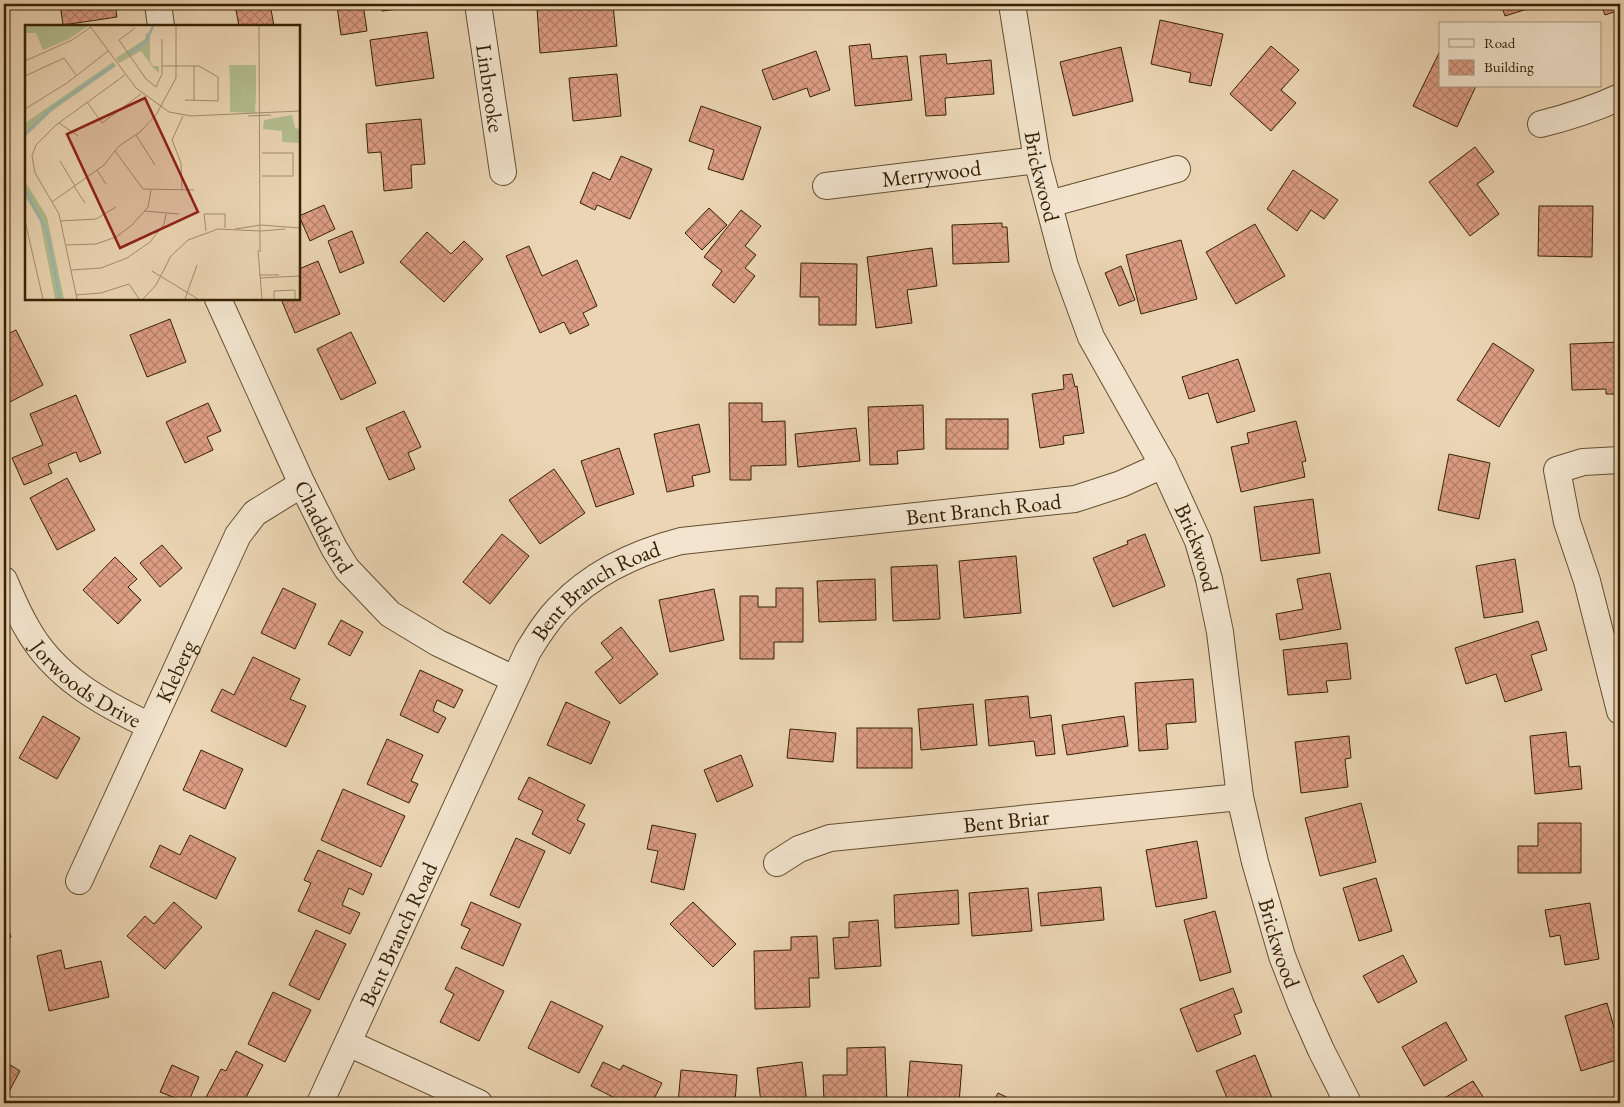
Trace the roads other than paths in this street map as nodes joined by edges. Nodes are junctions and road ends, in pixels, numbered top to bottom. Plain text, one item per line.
1 (158, 4) edge
2 (478, 4) edge
3 (1012, 4) edge
4 (161, 25) edge
5 (1620, 97) edge
6 (1541, 124) dead end
7 (1038, 160) junction
8 (1177, 169) dead end
9 (503, 172) dead end
10 (826, 186) dead end
11 (1049, 204) junction
12 (218, 300) edge
13 (1620, 460) edge
14 (1163, 465) junction
15 (302, 484) junction
16 (4, 580) edge
17 (514, 679) junction
18 (1620, 711) edge
19 (150, 726) junction
20 (1240, 797) junction
21 (777, 863) dead end
22 (79, 881) dead end
23 (348, 1043) junction
24 (320, 1103) edge
25 (479, 1103) edge
26 (1348, 1103) edge

1 - 4 street
2 - 9 street, Linbrooke
3 - 7 street, Brickwood
5 - 6 street
7 - 10 street, Merrywood
7 - 11 street, Brickwood
8 - 11 street
11 - 14 street, Brickwood
12 - 15 street, Chaddsford
13 - 18 street
14 - 17 street, Bent Branch Road
14 - 20 street, Brickwood
15 - 17 street, Chaddsford
15 - 19 street, Kleberg
16 - 19 street, Jorwoods Drive
17 - 23 street, Bent Branch Road
19 - 22 street, Kleberg
20 - 21 street, Bent Briar
20 - 26 street, Brickwood
23 - 24 street, Bent Branch Road
23 - 25 street

